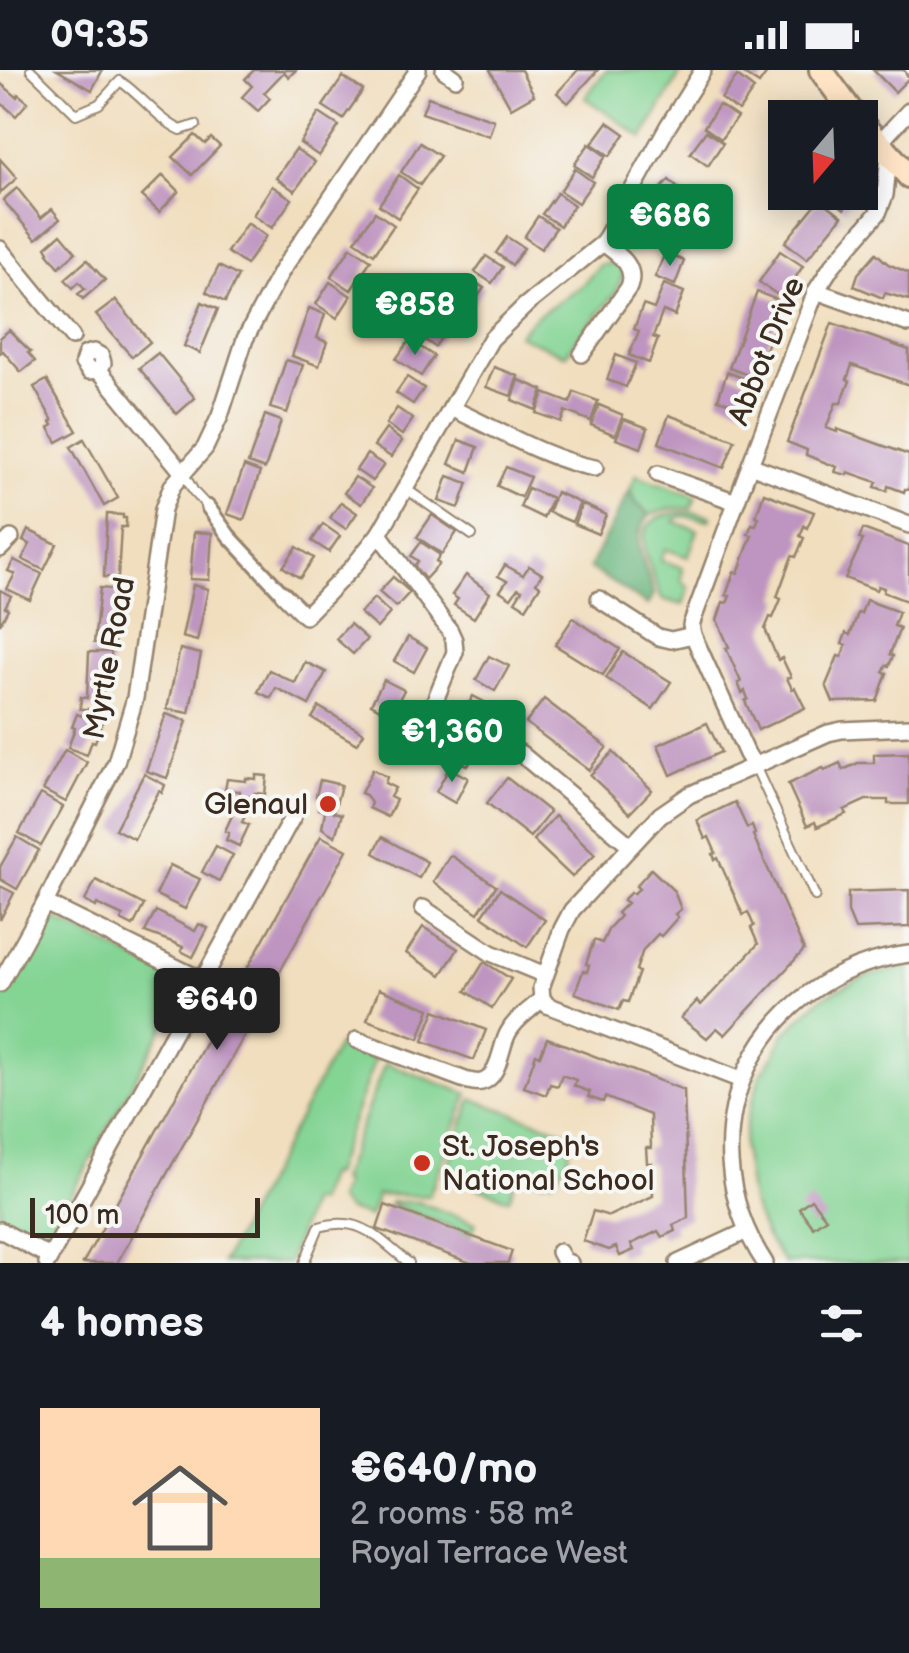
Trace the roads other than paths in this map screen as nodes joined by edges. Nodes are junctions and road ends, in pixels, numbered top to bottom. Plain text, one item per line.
1 (31, 70) edge
2 (418, 70) edge
3 (703, 70) edge
4 (821, 70) edge
5 (843, 100) edge
6 (909, 112) edge
7 (196, 125) dead end
8 (878, 143) edge
9 (884, 150) junction
10 (909, 176) edge
11 (603, 243) junction
12 (0, 249) edge
13 (816, 292) junction
14 (909, 324) edge
15 (72, 337) dead end
16 (582, 354) dead end
17 (99, 370) dead end
18 (452, 408) junction
19 (750, 464) junction
20 (595, 468) dead end
21 (183, 473) junction
22 (658, 474) dead end
23 (406, 489) junction
24 (736, 502) junction
25 (208, 507) joint
26 (909, 525) edge
27 (379, 534) junction
28 (472, 535) dead end
29 (284, 594) joint
30 (600, 599) dead end
31 (693, 635) junction
32 (909, 706) edge
33 (909, 727) edge
34 (419, 739) dead end
35 (520, 753) dead end
36 (754, 766) junction
37 (293, 816) dead end
38 (630, 846) junction
39 (815, 896) dead end
40 (44, 903) junction
41 (423, 908) dead end
42 (909, 954) edge
43 (545, 975) junction
44 (202, 980) junction
45 (0, 984) edge
46 (544, 1001) junction
47 (357, 1040) dead end
48 (740, 1080) junction
49 (0, 1230) edge
50 (746, 1231) junction
51 (48, 1260) edge
52 (304, 1263) edge
53 (409, 1263) edge
54 (678, 1263) edge
55 (765, 1263) edge

1 - 7 lane
2 - 21 street, Myrtle Road
3 - 11 street
4 - 5 main road
6 - 9 street
8 - 9 main road
9 - 10 main road
9 - 13 street, Abbot Drive
11 - 16 street
11 - 18 street
12 - 15 street
13 - 14 street
13 - 19 street, Abbot Drive
17 - 21 street
18 - 20 street
18 - 23 street
19 - 24 street, Abbot Drive
19 - 26 street, Abbot Drive
21 - 25 lane
21 - 40 street, Myrtle Road
22 - 24 street
23 - 27 street
23 - 28 lane
24 - 31 street, Abbot Drive
25 - 29 street
27 - 29 street
27 - 34 street
30 - 31 street
31 - 36 street
32 - 33 street
33 - 36 street
35 - 38 street
36 - 38 street
36 - 39 lane
37 - 44 street
38 - 43 street
40 - 44 street
40 - 45 street, Myrtle Road
41 - 43 street
42 - 48 street
43 - 46 street
44 - 51 street
46 - 47 street
46 - 48 street
48 - 50 street
49 - 51 street
50 - 54 street
50 - 55 street
52 - 53 lane

